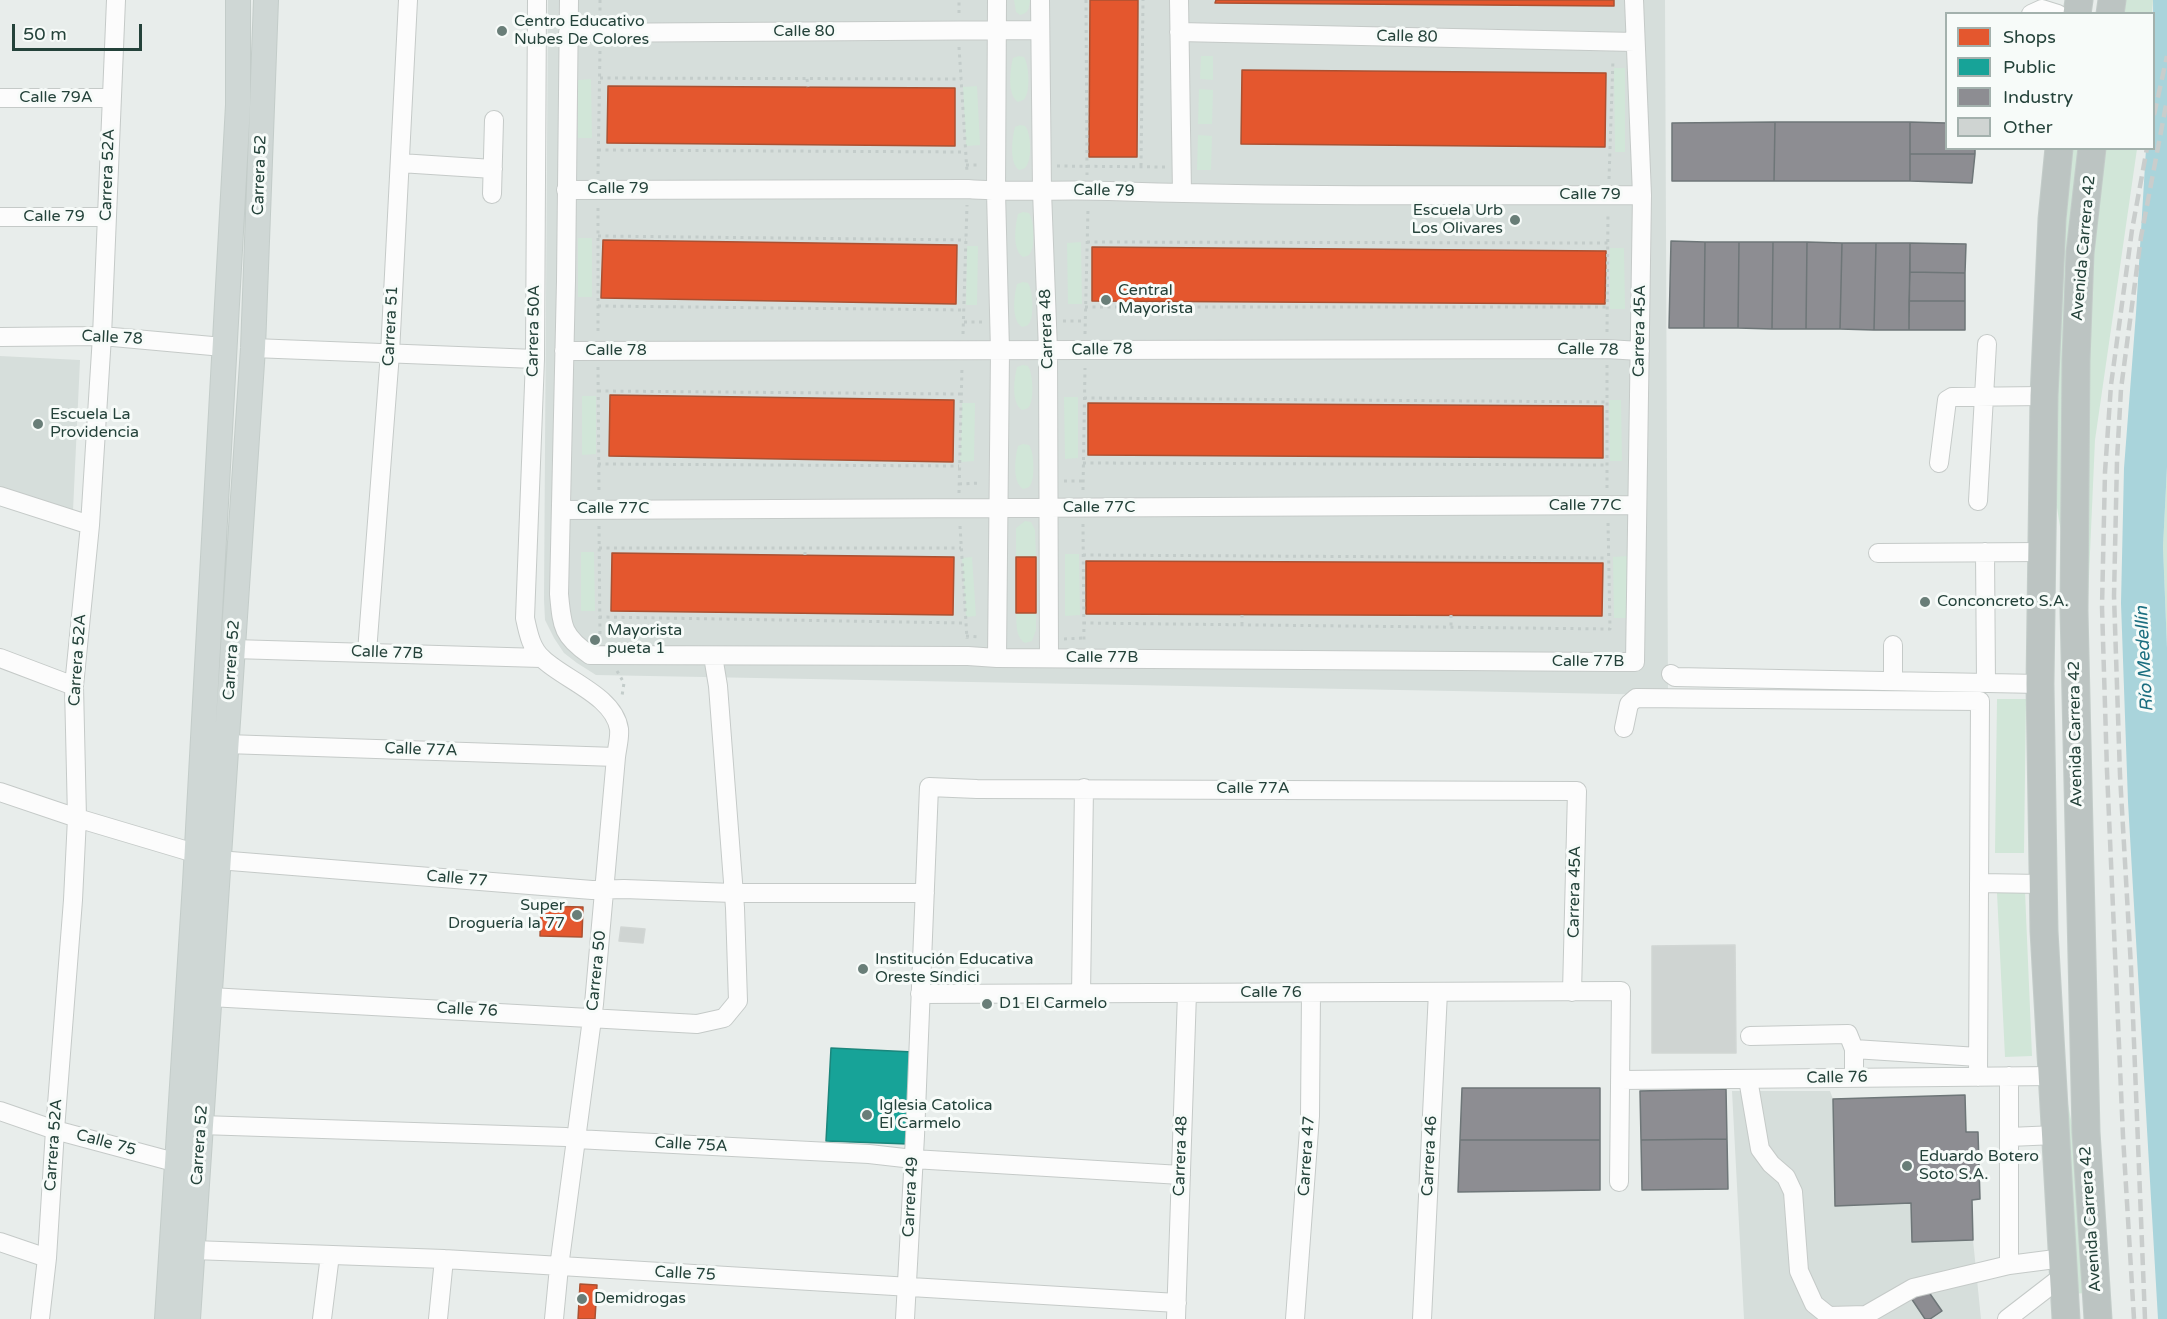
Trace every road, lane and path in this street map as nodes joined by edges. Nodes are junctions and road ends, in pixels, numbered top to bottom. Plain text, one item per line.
1 (117, 0) edge
2 (238, 0) edge
3 (266, 0) edge
4 (408, 0) edge
5 (537, 0) edge
6 (568, 0) edge
7 (600, 0) edge
8 (959, 0) edge
9 (997, 0) edge
10 (1040, 0) edge
11 (1086, 0) edge
12 (1143, 0) edge
13 (1179, 0) edge
14 (1634, 0) edge
15 (2035, 12) edge
16 (2052, 12) edge
17 (996, 30) junction
18 (1040, 30) junction
19 (958, 31) junction
20 (1179, 32) junction
21 (568, 33) junction
22 (600, 33) junction
23 (1635, 42) junction
24 (600, 78) junction
25 (807, 79) junction
26 (961, 79) junction
27 (808, 87) dead end
28 (0, 98) edge
29 (111, 98) junction
30 (494, 120) dead end
31 (809, 145) dead end
32 (598, 150) junction
33 (2059, 150) edge
34 (2092, 150) edge
35 (809, 152) junction
36 (965, 152) junction
37 (400, 164) junction
38 (1042, 166) junction
39 (1087, 166) junction
40 (1141, 166) junction
41 (1182, 167) junction
42 (493, 169) junction
43 (598, 189) junction
44 (968, 189) junction
45 (567, 190) junction
46 (1088, 190) junction
47 (1042, 191) junction
48 (996, 192) junction
49 (1182, 193) junction
50 (492, 194) dead end
51 (1642, 195) junction
52 (0, 217) edge
53 (107, 217) junction
54 (598, 236) junction
55 (807, 238) junction
56 (966, 240) junction
57 (1087, 242) junction
58 (1245, 242) junction
59 (1452, 242) junction
60 (807, 243) dead end
61 (1608, 243) dead end
62 (1244, 249) dead end
63 (1452, 250) dead end
64 (804, 301) dead end
65 (1244, 301) dead end
66 (598, 306) junction
67 (1085, 307) junction
68 (1608, 307) dead end
69 (803, 308) junction
70 (1244, 308) junction
71 (964, 310) junction
72 (102, 336) junction
73 (0, 337) edge
74 (1987, 345) dead end
75 (223, 347) junction
76 (253, 348) junction
77 (1085, 350) junction
78 (564, 351) junction
79 (598, 351) junction
80 (962, 351) junction
81 (1000, 351) junction
82 (1048, 351) junction
83 (1640, 351) junction
84 (390, 354) junction
85 (535, 359) junction
86 (598, 391) junction
87 (806, 393) junction
88 (961, 394) junction
89 (1984, 396) junction
90 (2044, 396) junction
91 (806, 398) dead end
92 (1084, 398) junction
93 (1607, 402) dead end
94 (1241, 456) dead end
95 (1451, 457) dead end
96 (804, 459) dead end
97 (1083, 463) junction
98 (1939, 463) dead end
99 (598, 464) junction
100 (1241, 464) junction
101 (1451, 464) junction
102 (804, 465) junction
103 (1607, 465) dead end
104 (959, 466) junction
105 (998, 483) junction
106 (959, 484) junction
107 (0, 496) edge
108 (1978, 501) dead end
109 (1638, 505) junction
110 (958, 508) junction
111 (998, 508) junction
112 (1048, 508) junction
113 (599, 509) junction
114 (1083, 509) junction
115 (561, 510) junction
116 (90, 525) junction
117 (599, 548) junction
118 (806, 548) junction
119 (961, 548) junction
120 (1985, 552) junction
121 (2042, 552) junction
122 (1878, 553) dead end
123 (806, 555) dead end
124 (1083, 555) junction
125 (1241, 556) junction
126 (1450, 557) junction
127 (1608, 558) dead end
128 (1241, 561) dead end
129 (1450, 562) dead end
130 (804, 613) dead end
131 (1242, 615) dead end
132 (1451, 615) dead end
133 (599, 617) junction
134 (804, 620) junction
135 (965, 623) junction
136 (1083, 623) junction
137 (1242, 625) junction
138 (1451, 627) junction
139 (1610, 628) dead end
140 (1893, 645) dead end
141 (233, 649) junction
142 (367, 652) junction
143 (608, 655) junction
144 (713, 656) junction
145 (968, 656) junction
146 (0, 658) edge
147 (541, 658) junction
148 (997, 658) junction
149 (1049, 658) junction
150 (1084, 658) junction
151 (1635, 662) joint
152 (1671, 674) dead end
153 (1893, 681) junction
154 (1986, 683) junction
155 (2040, 684) junction
156 (74, 686) junction
157 (617, 721) junction
158 (1624, 728) dead end
159 (226, 744) junction
160 (616, 757) junction
161 (929, 787) joint
162 (1084, 788) junction
163 (0, 792) edge
164 (1577, 792) joint
165 (77, 818) junction
166 (207, 857) junction
167 (1979, 877) junction
168 (2042, 878) junction
169 (604, 889) junction
170 (733, 893) junction
171 (925, 893) junction
172 (1437, 992) junction
173 (1572, 992) junction
174 (1187, 993) junction
175 (1311, 993) junction
176 (920, 994) junction
177 (1081, 994) junction
178 (210, 997) junction
179 (2082, 1005) junction
180 (592, 1017) junction
181 (1750, 1036) dead end
182 (1854, 1049) junction
183 (1978, 1057) junction
184 (2009, 1076) junction
185 (2053, 1076) junction
186 (1978, 1077) junction
187 (1854, 1078) junction
188 (1748, 1079) junction
189 (1620, 1080) junction
190 (0, 1111) edge
191 (201, 1125) junction
192 (55, 1130) junction
193 (2056, 1135) junction
194 (2009, 1137) junction
195 (576, 1139) junction
196 (913, 1159) junction
197 (178, 1163) junction
198 (1181, 1175) junction
199 (1619, 1182) dead end
200 (0, 1242) edge
201 (193, 1250) junction
202 (330, 1255) junction
203 (47, 1258) junction
204 (444, 1260) junction
205 (2009, 1265) junction
206 (559, 1267) junction
207 (907, 1286) junction
208 (2064, 1288) edge
209 (1176, 1311) edge
210 (40, 1319) edge
211 (167, 1319) edge
212 (188, 1319) edge
213 (322, 1319) edge
214 (438, 1319) edge
215 (554, 1319) edge
216 (905, 1319) edge
217 (1295, 1319) edge
218 (1422, 1319) edge
219 (2007, 1319) edge
220 (2098, 1319) edge

1 - 29 street, Carrera 52A
2 - 75 main road, Carrera 52
3 - 76 main road, Carrera 52
4 - 37 street, Carrera 51
5 - 85 street, Carrera 50A
6 - 21 street
7 - 22 path
8 - 19 path
9 - 17 street
10 - 18 street, Carrera 48
11 - 39 path
12 - 40 path
13 - 20 street
14 - 23 street, Carrera 45A
15 - 16 street
17 - 18 street, Calle 80
17 - 19 street, Calle 80
17 - 48 street
18 - 38 street, Carrera 48
19 - 22 street, Calle 80
19 - 26 path
20 - 23 street, Calle 80
20 - 41 street
21 - 22 street, Calle 80
21 - 45 street
22 - 24 path
23 - 51 street, Carrera 45A
24 - 25 path
24 - 32 path
25 - 26 path
25 - 27 path
26 - 36 path
28 - 29 street, Calle 79A
29 - 53 street, Carrera 52A
30 - 42 street
31 - 35 path
32 - 35 path
32 - 43 path
33 - 90 highway, Avenida Carrera 42
34 - 179 highway, Avenida Carrera 42
35 - 36 path
36 - 44 path
37 - 42 street
37 - 84 street, Carrera 51
38 - 39 path
38 - 47 street, Carrera 48
39 - 40 path
39 - 46 path
40 - 41 path
41 - 49 street
42 - 50 street
43 - 44 street, Calle 79
43 - 45 street, Calle 79
43 - 54 path
44 - 48 street, Calle 79
44 - 56 path
45 - 78 street
46 - 47 street, Calle 79
46 - 49 street, Calle 79
46 - 57 path
47 - 48 street, Calle 79
47 - 82 street, Carrera 48
48 - 81 street
49 - 51 street, Calle 79
51 - 83 street, Carrera 45A
52 - 53 street, Calle 79
53 - 72 street, Carrera 52A
54 - 55 path
54 - 66 path
55 - 56 path
55 - 60 path
56 - 71 path
57 - 58 path
57 - 67 path
58 - 59 path
58 - 62 path
59 - 61 path
59 - 63 path
64 - 69 path
65 - 70 path
66 - 69 path
66 - 79 path
67 - 70 path
67 - 77 path
68 - 70 path
69 - 71 path
71 - 80 path
72 - 73 street, Calle 78
72 - 75 street, Calle 78
72 - 116 street, Carrera 52A
74 - 89 street
75 - 166 main road, Carrera 52
76 - 84 street
76 - 141 main road, Carrera 52
77 - 82 street, Calle 78
77 - 83 street, Calle 78
77 - 92 path
78 - 79 street, Calle 78
78 - 115 street
79 - 80 street, Calle 78
79 - 86 path
80 - 81 street, Calle 78
80 - 88 path
81 - 82 street, Calle 78
81 - 105 street
82 - 112 street, Carrera 48
83 - 109 street, Carrera 45A
84 - 85 street
84 - 142 street, Carrera 51
85 - 147 street, Carrera 50A
86 - 87 path
86 - 99 path
87 - 88 path
87 - 91 path
88 - 104 path
89 - 90 street
89 - 98 street
89 - 108 street
90 - 121 highway, Avenida Carrera 42
92 - 93 path
92 - 97 path
94 - 100 path
95 - 101 path
96 - 102 path
97 - 100 path
97 - 114 path
99 - 102 path
99 - 113 path
100 - 101 path
101 - 103 path
102 - 104 path
104 - 106 path
105 - 106 path
105 - 111 street
106 - 110 path
107 - 116 street
109 - 114 street, Calle 77C
109 - 151 street, Carrera 45A
110 - 111 street, Calle 77C
110 - 113 street, Calle 77C
110 - 119 path
111 - 112 street, Calle 77C
111 - 148 street
112 - 114 street, Calle 77C
112 - 149 street, Carrera 48
113 - 115 street, Calle 77C
113 - 117 path
114 - 124 path
115 - 143 street, Calle 77B
116 - 156 street, Carrera 52A
117 - 118 path
117 - 133 path
118 - 119 path
118 - 123 path
119 - 135 path
120 - 121 street
120 - 122 street
120 - 154 street
121 - 155 highway, Avenida Carrera 42
121 - 179 highway
124 - 125 path
124 - 136 path
125 - 126 path
125 - 128 path
126 - 127 path
126 - 129 path
130 - 134 path
131 - 137 path
132 - 138 path
133 - 134 path
133 - 143 path
134 - 135 path
135 - 145 path
136 - 137 path
136 - 150 path
137 - 138 path
138 - 139 path
140 - 153 street
141 - 142 street, Calle 77B
141 - 159 main road, Carrera 52
142 - 147 street, Calle 77B
143 - 144 street, Calle 77B
143 - 157 path
144 - 145 street, Calle 77B
144 - 170 street
145 - 148 street, Calle 77B
146 - 156 street
147 - 157 street
148 - 149 street, Calle 77B
149 - 150 street, Calle 77B
150 - 151 street, Calle 77B
152 - 153 street
153 - 154 street
154 - 155 street
155 - 168 highway, Avenida Carrera 42
156 - 165 street, Carrera 52A
157 - 160 street, Carrera 50
158 - 167 street
159 - 160 street, Calle 77A
159 - 166 main road, Carrera 52
160 - 169 street, Carrera 50
161 - 162 street, Calle 77A
161 - 171 street, Carrera 49
162 - 164 street, Calle 77A
162 - 177 street
163 - 165 street, Calle 77
164 - 173 street, Carrera 45A
165 - 166 street, Calle 77
165 - 192 street, Carrera 52A
166 - 169 street, Calle 77
166 - 178 main road, Carrera 52
166 - 197 main road, Carrera 52
167 - 168 street
167 - 183 street
168 - 185 highway, Avenida Carrera 42
169 - 170 street, Calle 77
169 - 180 street, Carrera 50
170 - 171 street, Calle 77
170 - 180 street, Calle 76
171 - 176 street, Carrera 49
172 - 173 street, Calle 76
172 - 175 street, Calle 76
172 - 218 street, Carrera 46
173 - 189 street, Calle 76
174 - 175 street, Calle 76
174 - 177 street, Calle 76
174 - 198 street, Carrera 48
175 - 217 street, Carrera 47
176 - 177 street, Calle 76
176 - 196 street, Carrera 49
178 - 180 street, Calle 76
178 - 191 main road, Carrera 52
179 - 220 highway, Avenida Carrera 42
180 - 195 street, Carrera 50
181 - 182 street
182 - 183 street
182 - 187 street
183 - 186 street
184 - 185 street, Calle 76
184 - 186 street, Calle 76
184 - 194 street
185 - 193 highway, Avenida Carrera 42
186 - 187 street, Calle 76
187 - 188 street, Calle 76
188 - 189 street, Calle 76
188 - 205 street
189 - 199 street
190 - 192 street, Calle 75
191 - 195 street, Calle 75A
191 - 201 main road, Carrera 52
192 - 197 street, Calle 75
192 - 203 street, Carrera 52A
193 - 194 street
193 - 208 highway, Avenida Carrera 42
194 - 205 street
195 - 196 street, Calle 75A
195 - 206 street, Carrera 50
196 - 198 street, Calle 75A
196 - 207 street, Carrera 49
197 - 211 main road, Carrera 52
198 - 209 street, Carrera 48
200 - 203 street
201 - 202 street, Calle 75
201 - 212 main road, Carrera 52
202 - 204 street, Calle 75
202 - 213 street
203 - 210 street, Carrera 52A
204 - 206 street, Calle 75
204 - 214 street
205 - 208 street
206 - 207 street, Calle 75
206 - 215 street, Carrera 50
207 - 209 street, Calle 75
207 - 216 street, Carrera 49
208 - 219 street

